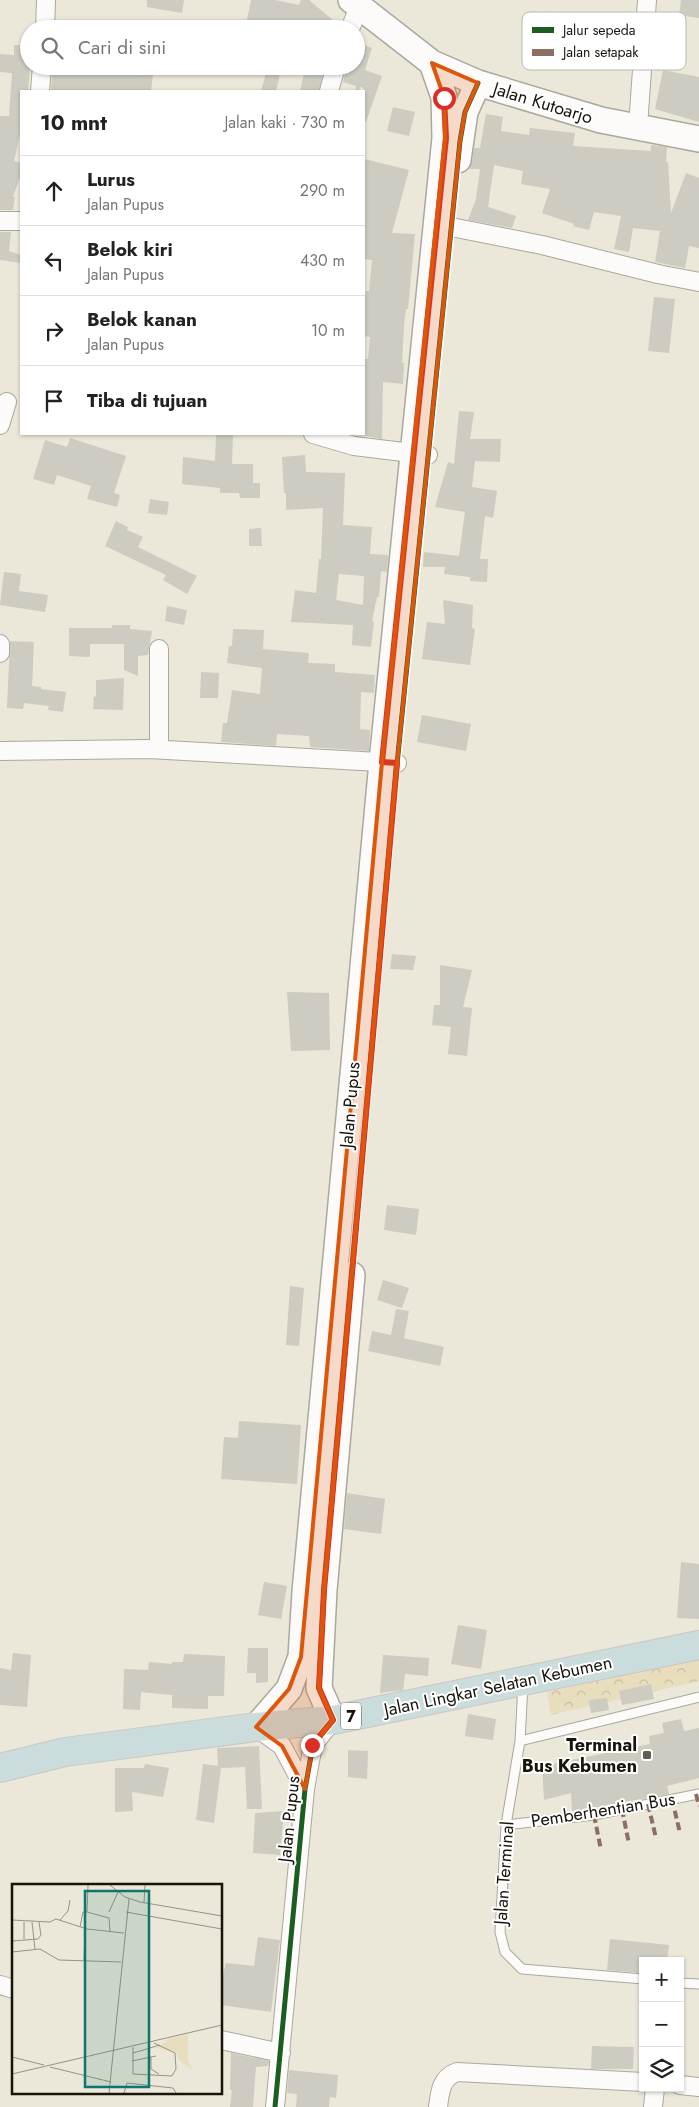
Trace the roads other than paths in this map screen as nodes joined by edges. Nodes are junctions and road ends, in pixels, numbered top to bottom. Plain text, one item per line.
1 (46, 0) edge
2 (353, 12) edge
3 (45, 20) edge
4 (432, 63) junction
5 (642, 70) edge
6 (41, 75) edge
7 (333, 75) edge
8 (478, 83) junction
9 (40, 90) edge
10 (329, 90) edge
11 (638, 126) junction
12 (699, 139) edge
13 (0, 221) edge
14 (20, 221) edge
15 (451, 228) junction
16 (699, 282) edge
17 (9, 403) edge
18 (0, 425) edge
19 (316, 435) edge
20 (421, 454) junction
21 (0, 644) edge
22 (159, 649) dead end
23 (0, 653) edge
24 (159, 749) junction
25 (0, 750) edge
26 (389, 762) junction
27 (699, 1645) edge
28 (524, 1680) junction
29 (699, 1697) edge
30 (333, 1720) junction
31 (256, 1727) junction
32 (520, 1741) junction
33 (0, 1768) edge
34 (305, 1789) junction
35 (699, 1794) edge
36 (506, 1825) junction
37 (639, 1980) edge
38 (684, 1983) edge
39 (699, 1984) edge
40 (222, 2040) edge
41 (281, 2052) junction
42 (639, 2082) edge
43 (684, 2085) edge
44 (699, 2087) edge
45 (655, 2092) edge
46 (275, 2107) edge
47 (438, 2107) edge
48 (653, 2107) edge

1 - 3 street
2 - 4 street, Jalan Kutoarjo
4 - 8 street, Jalan Kutoarjo
4 - 20 street, Jalan Pupus
5 - 11 street
6 - 9 street
7 - 10 street
8 - 11 street, Jalan Kutoarjo
8 - 15 street, Jalan Pupus
11 - 12 street, Jalan Kutoarjo
13 - 14 street
15 - 16 street
15 - 20 street, Jalan Pupus
17 - 18 street
19 - 20 street
20 - 26 street, Jalan Pupus
21 - 23 street
22 - 24 street
24 - 25 street
24 - 26 street
26 - 30 street, Jalan Pupus
26 - 31 street, Jalan Pupus
27 - 28 highway, Jalan Lingkar Selatan Kebumen / 7
28 - 30 highway, Jalan Lingkar Selatan Kebumen / 7
28 - 32 lane, Jalan Terminal
29 - 32 lane
30 - 31 highway, Jalan Lingkar Selatan Kebumen / 7
30 - 34 street, Jalan Pupus
31 - 33 highway, Jalan Lingkar Selatan Kebumen / 7
31 - 34 street, Jalan Pupus
32 - 36 lane, Jalan Terminal
34 - 41 street, Jalan Pupus
35 - 36 lane, Pemberhentian Bus
36 - 37 lane, Jalan Terminal
38 - 39 lane
40 - 41 street
41 - 46 street, Jalan Pupus
42 - 47 street
43 - 44 street
45 - 48 street

